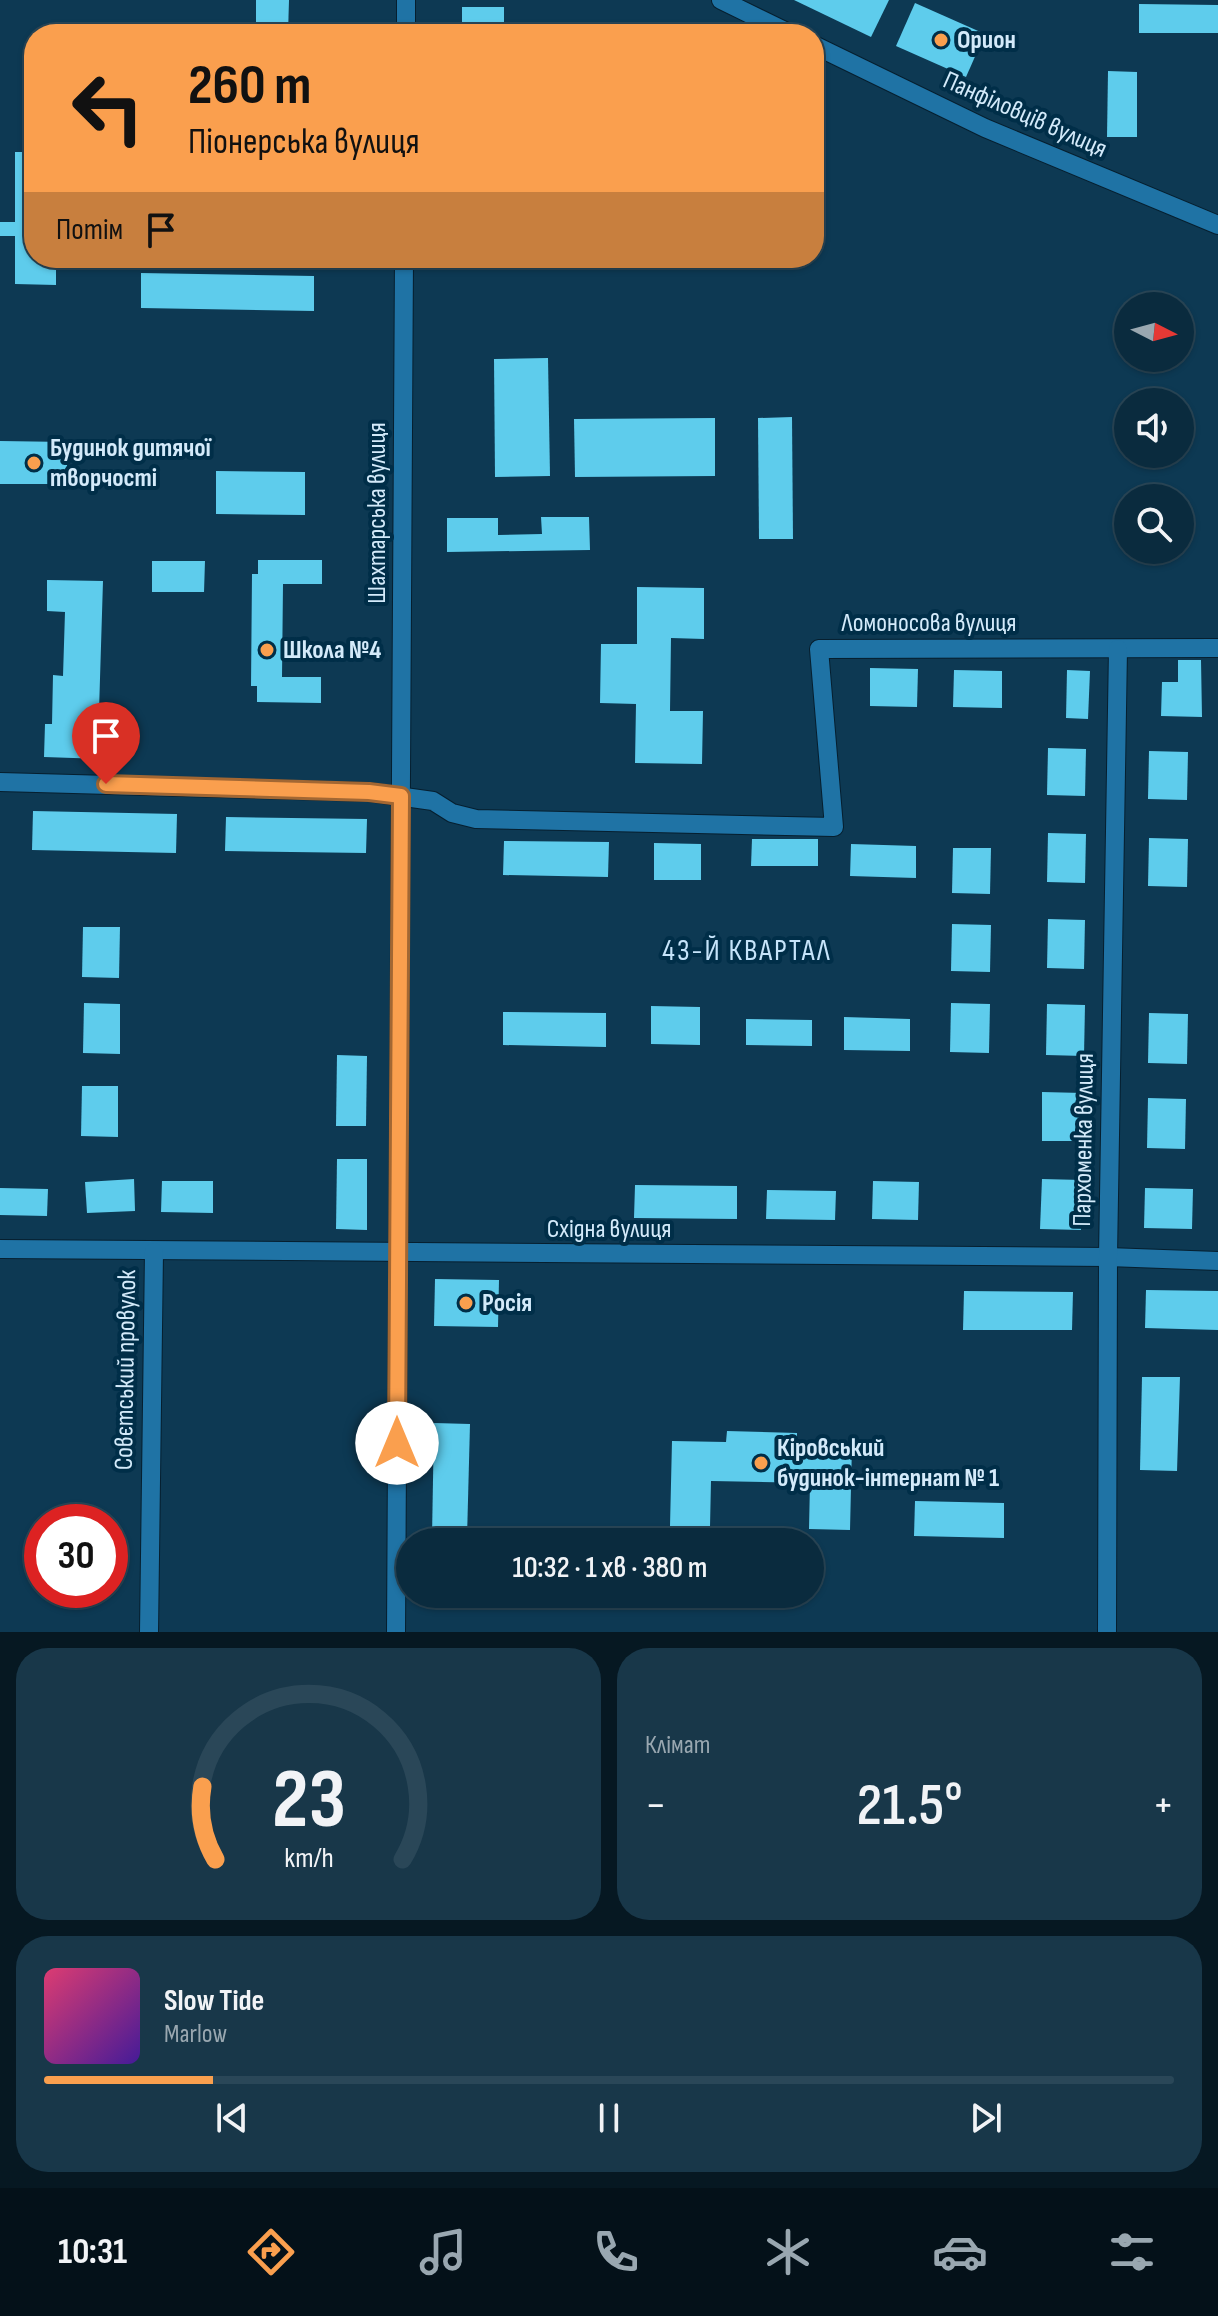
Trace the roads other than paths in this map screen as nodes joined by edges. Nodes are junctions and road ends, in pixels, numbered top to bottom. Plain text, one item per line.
1 (406, 0) edge
2 (721, 0) edge
3 (406, 24) edge
4 (770, 24) edge
5 (824, 50) edge
6 (1218, 225) edge
7 (404, 268) edge
8 (1218, 648) edge
9 (1118, 649) junction
10 (0, 782) edge
11 (401, 796) junction
12 (0, 1249) edge
13 (154, 1252) junction
14 (398, 1254) junction
15 (1108, 1257) junction
16 (1218, 1261) edge
17 (149, 1632) edge
18 (396, 1632) edge
19 (1107, 1632) edge

1 - 3 street
2 - 4 street
5 - 6 street, Панфіловців вулиця
7 - 11 street, Шахтарська вулиця
8 - 9 street, Ломоносова вулиця
9 - 11 street, Ломоносова вулиця
9 - 15 street, Пархоменка вулиця
10 - 11 street
11 - 14 street, Шахтарська вулиця
12 - 13 street, Східна вулиця
13 - 14 street, Східна вулиця
13 - 17 street, Совєтський провулок
14 - 15 street, Східна вулиця
14 - 18 street, Шахтарська вулиця
15 - 16 street, Східна вулиця
15 - 19 street, Пархоменка вулиця

